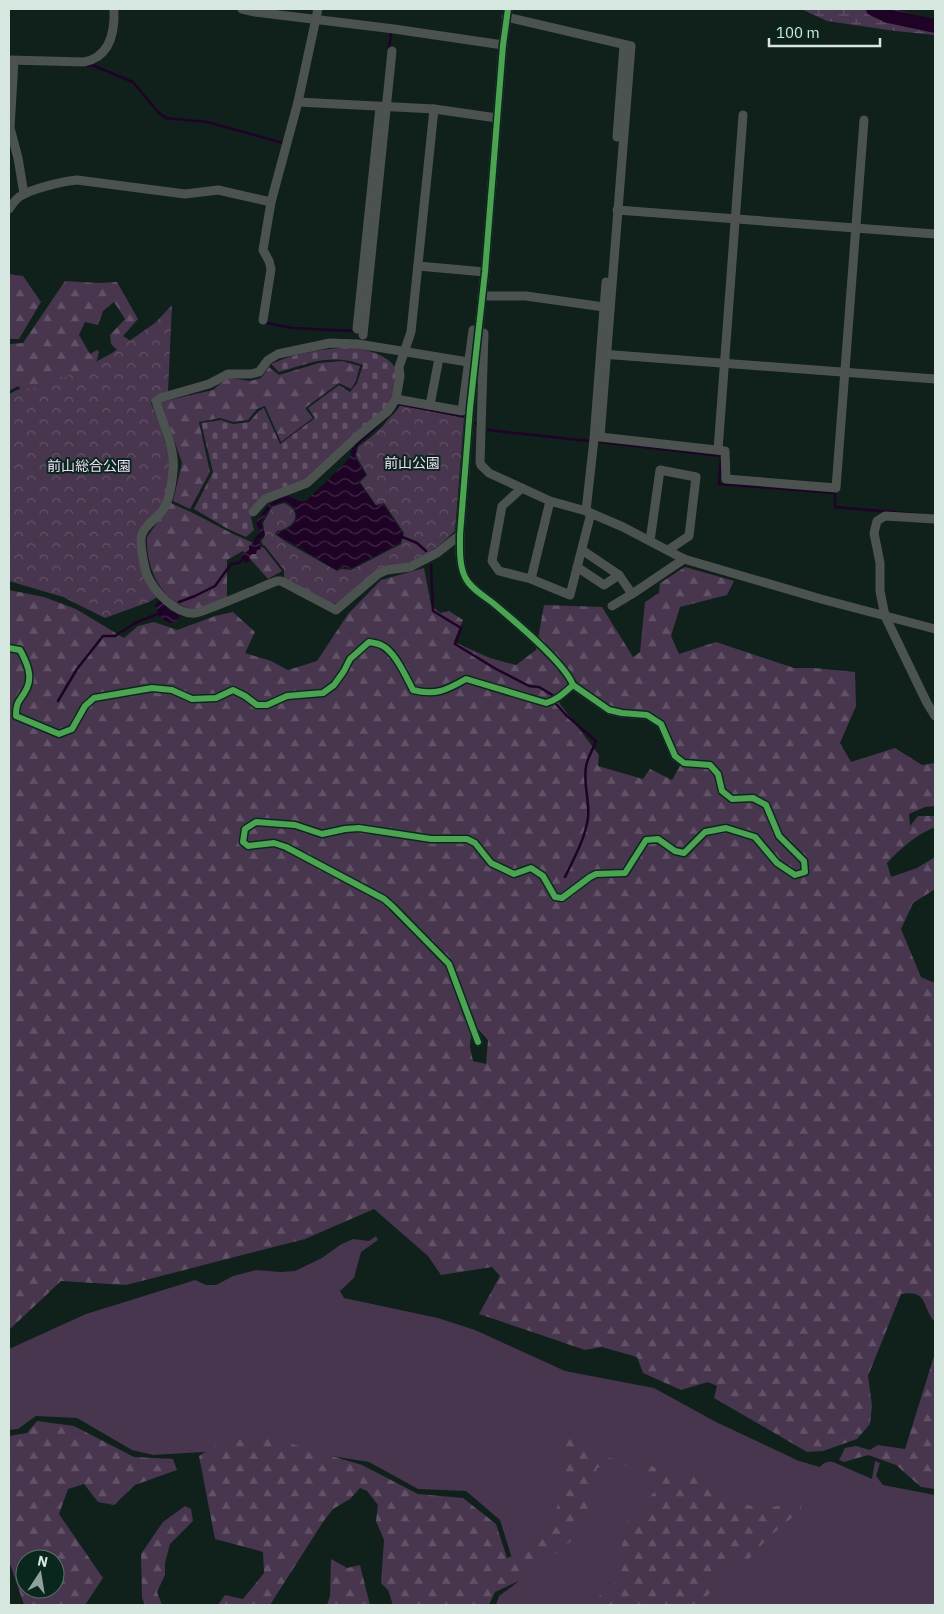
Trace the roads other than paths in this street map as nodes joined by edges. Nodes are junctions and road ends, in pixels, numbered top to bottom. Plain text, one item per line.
1 (114, 9) edge
2 (242, 9) edge
3 (318, 9) edge
4 (507, 13) edge
5 (316, 20) junction
6 (503, 45) junction
7 (624, 45) junction
8 (392, 50) dead end
9 (13, 62) edge
10 (298, 102) junction
11 (383, 107) junction
12 (434, 109) junction
13 (744, 115) dead end
14 (497, 118) junction
15 (864, 120) dead end
16 (24, 194) junction
17 (271, 202) junction
18 (9, 210) edge
19 (617, 210) junction
20 (736, 219) junction
21 (856, 228) junction
22 (935, 234) edge
23 (418, 266) junction
24 (485, 272) junction
25 (482, 296) junction
26 (604, 307) junction
27 (263, 320) dead end
28 (480, 324) junction
29 (360, 332) dead end
30 (404, 352) junction
31 (604, 355) junction
32 (438, 358) junction
33 (468, 362) junction
34 (724, 363) junction
35 (845, 372) junction
36 (935, 379) edge
37 (396, 399) junction
38 (430, 405) junction
39 (718, 450) junction
40 (522, 488) junction
41 (550, 501) junction
42 (253, 512) dead end
43 (588, 512) junction
44 (935, 519) edge
45 (460, 536) junction
46 (650, 541) junction
47 (582, 550) junction
48 (668, 550) junction
49 (684, 559) junction
50 (577, 567) junction
51 (619, 575) junction
52 (531, 579) junction
53 (632, 594) junction
54 (612, 606) dead end
55 (885, 616) junction
56 (935, 629) edge
57 (9, 648) edge
58 (573, 685) junction
59 (935, 716) edge
60 (478, 1042) dead end

1 - 9 street
2 - 5 street
3 - 5 street
4 - 6 street
4 - 7 street
5 - 6 street
5 - 10 street
6 - 14 street
7 - 19 street
7 - 26 street
8 - 11 street
9 - 16 street
10 - 11 street
10 - 17 street
11 - 12 street
11 - 29 street
12 - 14 street
12 - 23 street
13 - 20 street
14 - 24 street
15 - 21 street
16 - 17 street
16 - 18 street
17 - 27 street
19 - 20 street
19 - 31 street
20 - 21 street
20 - 34 street
21 - 22 street
21 - 35 street
23 - 24 street
23 - 30 street
24 - 25 street
25 - 26 street
25 - 28 street
26 - 31 street
28 - 33 street
28 - 40 street
28 - 45 street
30 - 32 street
30 - 37 street
30 - 45 street
31 - 34 street
31 - 39 street
31 - 43 street
32 - 33 street
32 - 38 street
33 - 38 street
34 - 35 street
34 - 39 street
35 - 36 street
35 - 39 street
37 - 38 street
37 - 42 street
40 - 41 street
40 - 52 street
41 - 43 street
41 - 52 street
43 - 46 street
43 - 47 street
44 - 55 street
45 - 58 street
46 - 48 street
46 - 48 street
47 - 50 street
47 - 51 street
48 - 49 street
49 - 53 street
49 - 55 street
50 - 51 street
50 - 52 street
51 - 53 street
53 - 54 street
55 - 56 street
55 - 59 street
57 - 58 street
58 - 60 street

